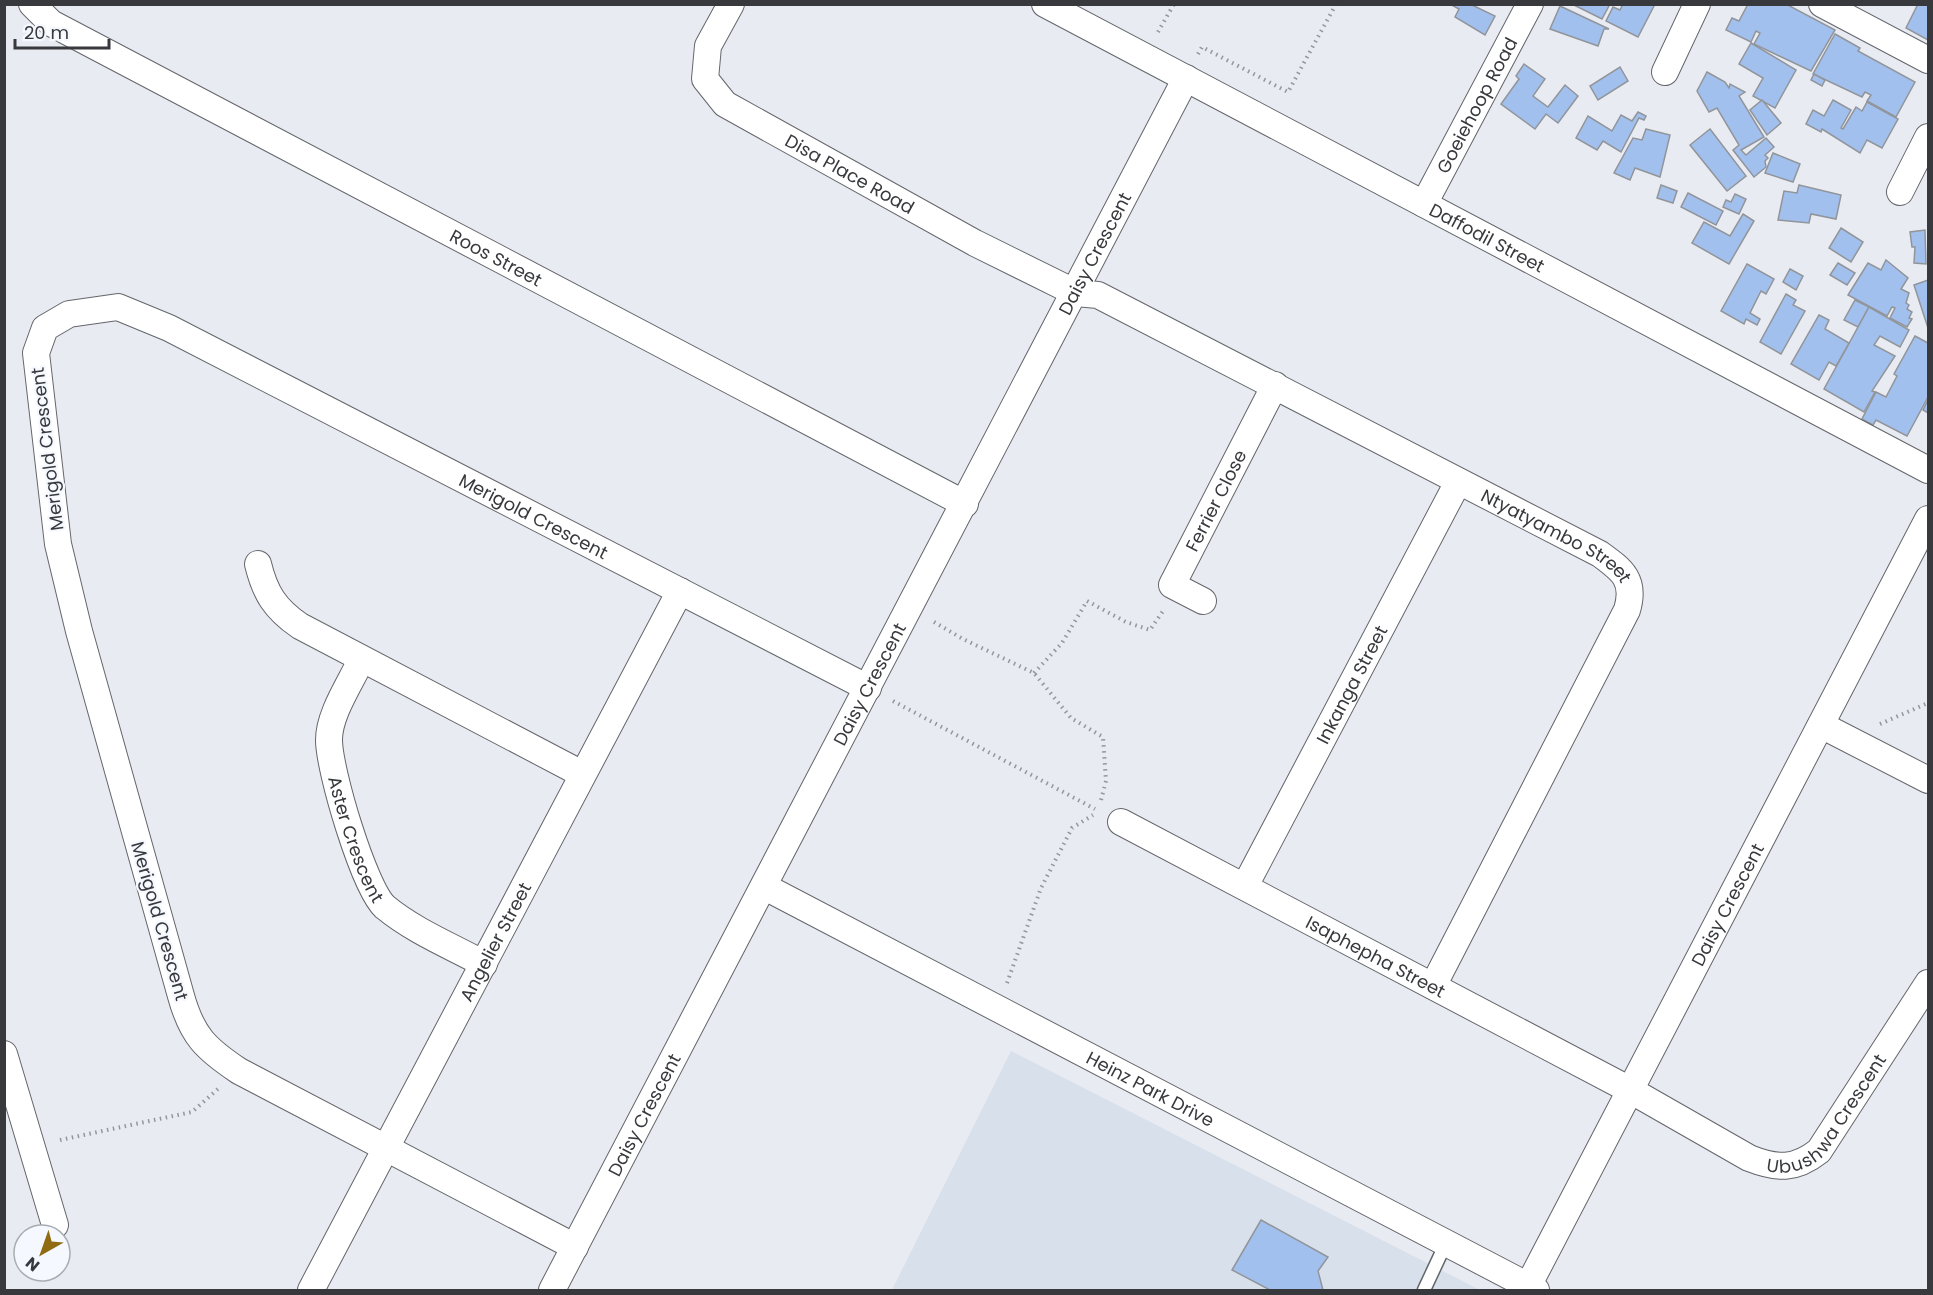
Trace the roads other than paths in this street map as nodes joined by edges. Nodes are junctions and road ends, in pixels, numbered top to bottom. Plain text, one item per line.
1 (32, 4) edge
2 (730, 4) edge
3 (1045, 4) edge
4 (1530, 4) edge
5 (1697, 4) edge
6 (1822, 4) edge
7 (1929, 60) edge
8 (1665, 72) dead end
9 (1186, 78) junction
10 (1929, 137) edge
11 (1900, 192) dead end
12 (1424, 204) junction
13 (1076, 293) junction
14 (1275, 385) junction
15 (1929, 470) edge
16 (1458, 482) junction
17 (964, 504) junction
18 (1929, 519) edge
19 (258, 564) dead end
20 (680, 591) junction
21 (1203, 601) dead end
22 (361, 660) junction
23 (868, 688) junction
24 (1821, 725) junction
25 (582, 774) junction
26 (1929, 780) edge
27 (1110, 816) road end
28 (1245, 886) junction
29 (765, 887) junction
30 (484, 964) junction
31 (1929, 983) edge
32 (1433, 986) junction
33 (4, 1054) edge
34 (1630, 1090) junction
35 (386, 1148) junction
36 (53, 1223) edge
37 (1446, 1243) junction
38 (576, 1246) junction
39 (1530, 1289) edge
40 (312, 1290) edge
41 (552, 1290) edge
42 (1424, 1290) edge

1 - 17 street, Roos Street
2 - 13 street, Disa Place Road
3 - 9 street, Daffodil Street
4 - 12 street, Goeiehoop Road
5 - 8 street
6 - 7 street
9 - 12 street, Daffodil Street
9 - 13 street, Daisy Crescent
10 - 11 street
12 - 15 street, Daffodil Street
13 - 14 street, Ntyatyambo Street
13 - 17 street, Daisy Crescent
14 - 16 street, Ntyatyambo Street
14 - 21 street, Ferrier Close
16 - 28 street, Inkanga Street
16 - 32 street, Ntyatyambo Street
17 - 23 street, Daisy Crescent
18 - 24 street, Daisy Crescent
19 - 22 street
20 - 23 street, Merigold Crescent
20 - 25 street, Angelier Street
20 - 35 street, Merigold Crescent
22 - 25 street
22 - 30 street, Aster Crescent
23 - 29 street, Daisy Crescent
24 - 26 street
24 - 34 street, Daisy Crescent
25 - 30 street, Angelier Street
27 - 28 street, Isaphepha Street
28 - 32 street, Isaphepha Street
29 - 37 street, Heinz Park Drive
29 - 38 street, Daisy Crescent
30 - 35 street, Angelier Street
31 - 34 street, Ubushwa Crescent
32 - 34 street, Isaphepha Street
33 - 36 street
34 - 39 street, Daisy Crescent
35 - 38 street, Merigold Crescent
35 - 40 street, Angelier Street
37 - 39 street, Heinz Park Drive
37 - 42 lane
38 - 41 street, Daisy Crescent

